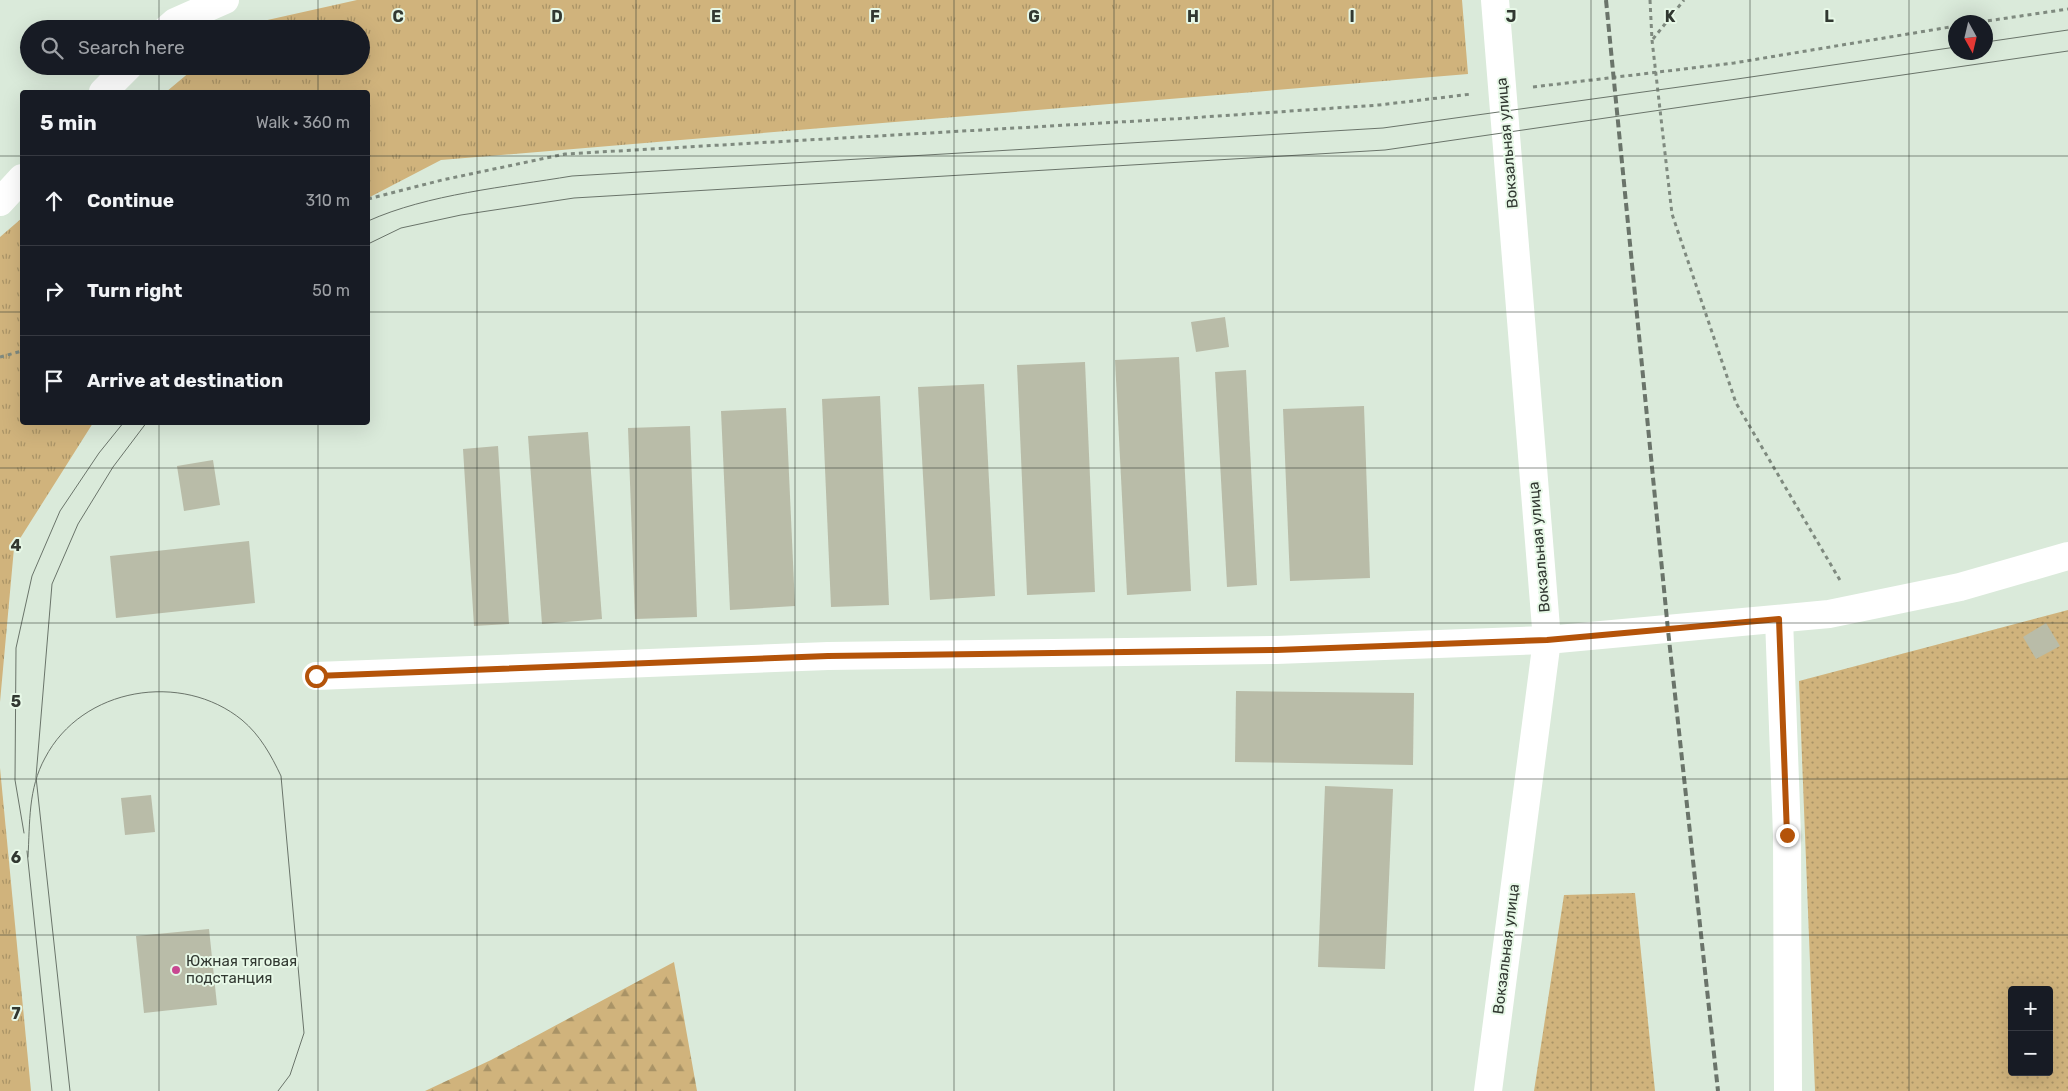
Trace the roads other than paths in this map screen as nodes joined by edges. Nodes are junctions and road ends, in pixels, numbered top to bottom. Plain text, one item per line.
1 (225, 0) edge
2 (1496, 0) edge
3 (180, 20) edge
4 (120, 75) edge
5 (105, 90) edge
6 (20, 180) edge
7 (0, 202) edge
8 (2068, 556) edge
9 (1779, 619) junction
10 (1547, 640) junction
11 (316, 676) dead end
12 (1488, 1091) edge
13 (1788, 1091) edge

1 - 3 main road
2 - 10 main road, Вокзальная улица
4 - 5 main road
6 - 7 main road
8 - 9 main road
9 - 10 main road
9 - 13 main road
10 - 11 main road
10 - 12 main road, Вокзальная улица

